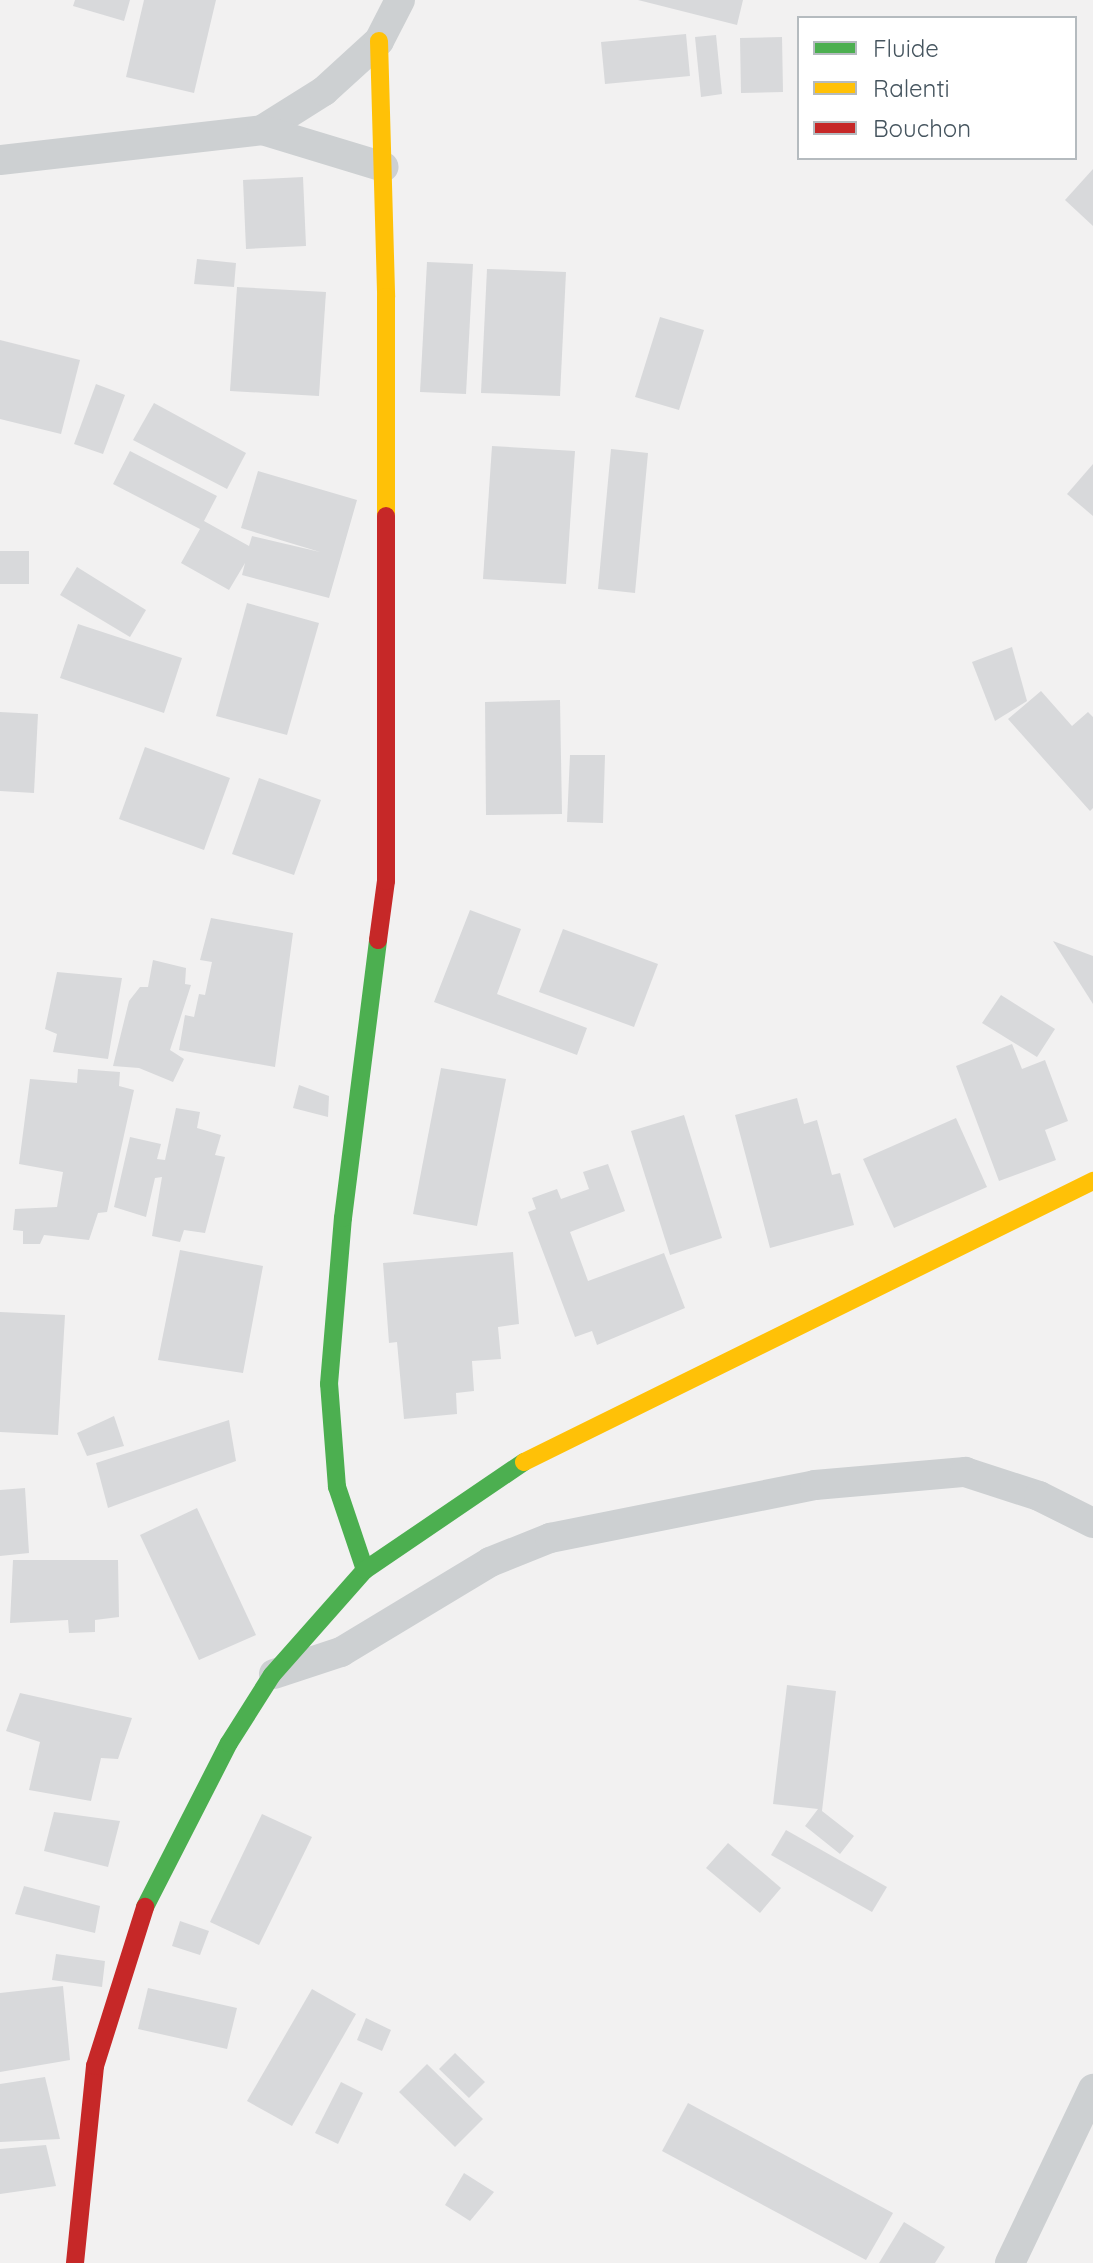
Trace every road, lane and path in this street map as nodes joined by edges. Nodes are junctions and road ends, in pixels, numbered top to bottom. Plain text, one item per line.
1 (400, 0) edge
2 (379, 41) junction
3 (262, 130) junction
4 (0, 160) edge
5 (384, 167) junction
6 (1093, 1181) edge
7 (1093, 1523) edge
8 (365, 1570) junction
9 (272, 1675) junction
10 (1093, 2089) edge
11 (75, 2263) edge
12 (1010, 2263) edge

1 - 2 street
2 - 3 street
2 - 5 street
3 - 4 street
3 - 5 street
5 - 8 street
6 - 8 street
7 - 9 street
8 - 9 street
9 - 11 street
10 - 12 street

